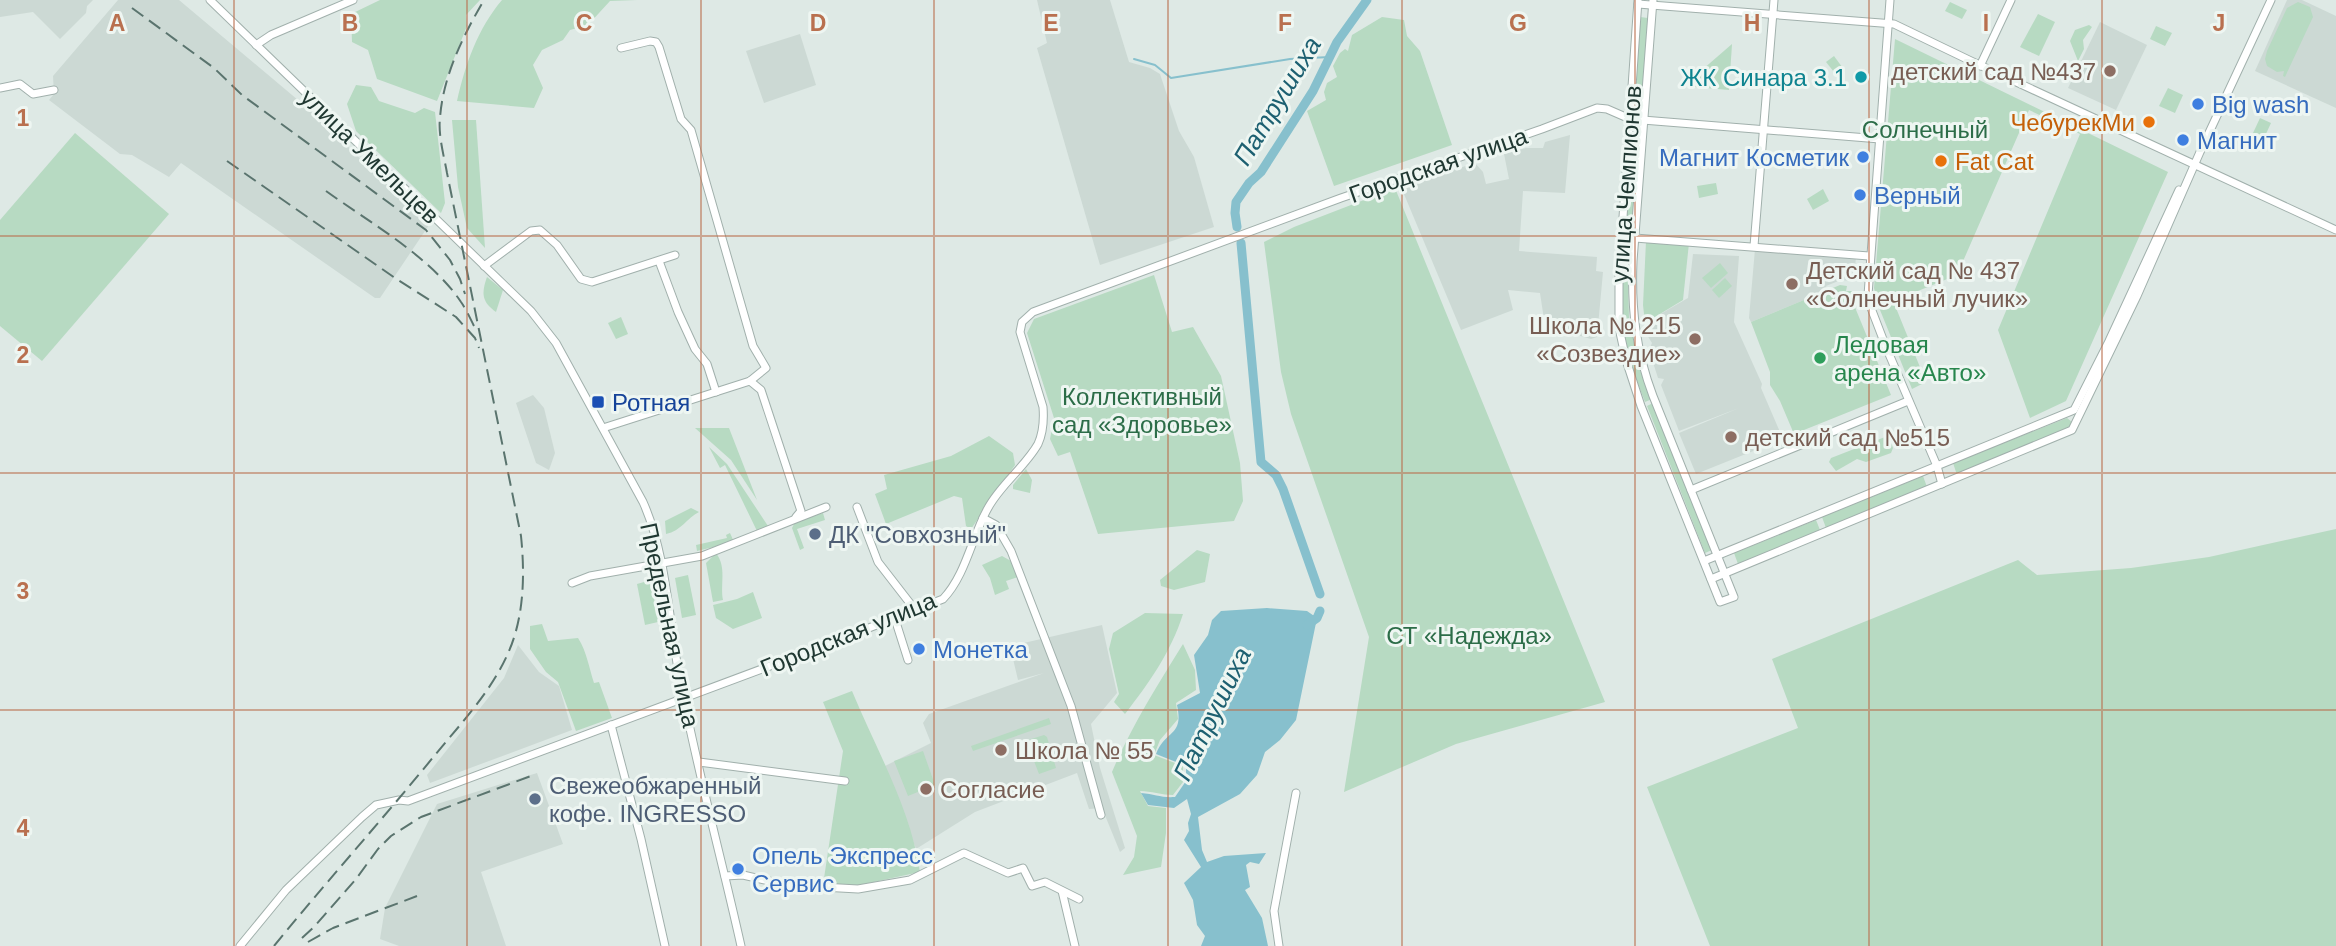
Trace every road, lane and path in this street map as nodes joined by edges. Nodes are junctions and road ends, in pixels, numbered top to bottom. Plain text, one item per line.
1 (210, 0) edge
2 (353, 0) edge
3 (1774, 0) edge
4 (1890, 0) edge
5 (2011, 0) edge
6 (2271, 0) edge
7 (1638, 2) edge
8 (1653, 3) edge
9 (1773, 14) junction
10 (1888, 23) junction
11 (256, 46) junction
12 (621, 48) dead end
13 (1980, 66) junction
14 (0, 88) edge
15 (54, 90) dead end
16 (1630, 119) junction
17 (1644, 120) junction
18 (1763, 130) junction
19 (1880, 139) junction
20 (2194, 164) junction
21 (2336, 230) edge
22 (1634, 238) junction
23 (1754, 246) junction
24 (675, 255) dead end
25 (1870, 256) junction
26 (659, 261) junction
27 (484, 266) junction
28 (750, 381) junction
29 (716, 392) junction
30 (1910, 405) junction
31 (2065, 415) junction
32 (2075, 427) junction
33 (603, 428) junction
34 (1935, 467) junction
35 (1942, 484) junction
36 (1691, 490) junction
37 (826, 507) dead end
38 (857, 507) dead end
39 (796, 518) junction
40 (983, 518) junction
41 (1718, 556) junction
42 (1704, 561) junction
43 (660, 564) junction
44 (1725, 573) junction
45 (1711, 579) junction
46 (572, 583) dead end
47 (916, 611) junction
48 (895, 619) junction
49 (908, 660) dead end
50 (684, 698) junction
51 (611, 725) junction
52 (699, 762) junction
53 (845, 781) dead end
54 (1296, 793) dead end
55 (1101, 815) dead end
56 (725, 876) junction
57 (1062, 891) junction
58 (1079, 899) dead end
59 (240, 946) edge
60 (665, 946) edge
61 (741, 946) edge
62 (1075, 946) edge
63 (1279, 946) edge

1 - 11 street, улица Умельцев
2 - 11 street
3 - 9 street
4 - 10 street
5 - 13 street
6 - 20 street
7 - 8 street
7 - 16 street, улица Чемпионов
8 - 9 street
8 - 17 street, улица Чемпионов
9 - 10 street
9 - 18 street
10 - 13 street
10 - 19 street
11 - 27 street, улица Умельцев
12 - 28 street
13 - 20 street
14 - 15 street
16 - 17 street, Городская улица
16 - 40 street, Городская улица
16 - 42 street, улица Чемпионов
17 - 18 street, Городская улица
17 - 22 street, улица Чемпионов
18 - 19 street, Городская улица
18 - 23 street
19 - 25 street
20 - 21 street
20 - 31 street
20 - 32 street
22 - 23 street
22 - 36 street, улица Чемпионов
23 - 25 street
24 - 26 street
25 - 30 street
26 - 27 street
26 - 29 street
27 - 33 street, Предельная улица
28 - 29 street
28 - 39 street
29 - 33 street
30 - 34 street
30 - 36 street
31 - 32 street
31 - 34 street
32 - 35 street
33 - 43 street, Предельная улица
34 - 35 street
34 - 41 street
35 - 44 street
36 - 41 street, улица Чемпионов
37 - 39 street
38 - 47 street
39 - 43 street
40 - 47 street, Городская улица
40 - 55 street
41 - 42 street
41 - 44 street, улица Чемпионов
42 - 45 street, улица Чемпионов
43 - 46 street
43 - 50 street, Предельная улица
44 - 45 street
44 - 45 street, улица Чемпионов
47 - 48 street, Городская улица
48 - 49 street
48 - 50 street, Городская улица
50 - 51 street, Городская улица
50 - 52 street, Предельная улица
51 - 59 street, Городская улица
51 - 60 street
52 - 53 street
52 - 56 street, Предельная улица
54 - 63 street
56 - 57 street
56 - 61 street, Предельная улица
57 - 58 street
57 - 62 street

